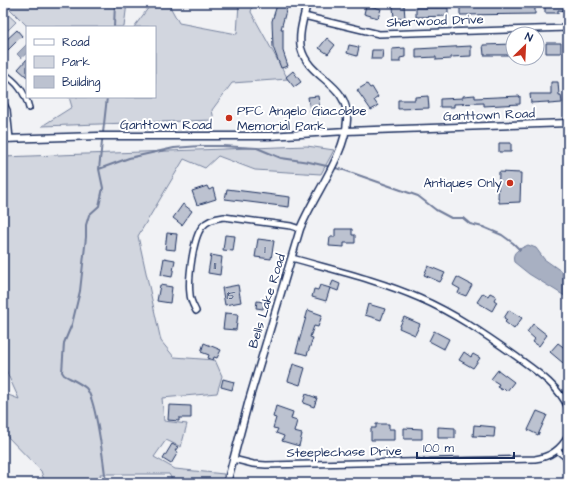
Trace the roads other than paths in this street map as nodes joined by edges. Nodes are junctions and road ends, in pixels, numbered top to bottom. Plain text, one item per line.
1 (307, 3) edge
2 (304, 16) junction
3 (568, 28) edge
4 (3, 73) edge
5 (3, 102) edge
6 (29, 108) dead end
7 (568, 123) edge
8 (346, 131) junction
9 (3, 139) edge
10 (10, 139) junction
11 (300, 230) junction
12 (292, 258) junction
13 (196, 311) dead end
14 (568, 408) edge
15 (568, 436) edge
16 (557, 450) junction
17 (233, 459) junction
18 (568, 459) edge
19 (227, 483) edge

1 - 2 street
2 - 3 street, Sherwood Drive
2 - 8 street
4 - 6 street
5 - 10 street
7 - 8 street, Ganttown Road
8 - 10 street, Ganttown Road
8 - 11 street, Bells Lake Road
9 - 10 street, Ganttown Road
11 - 12 street, Bells Lake Road
11 - 13 street
12 - 14 street
12 - 17 street, Bells Lake Road
15 - 16 street, Steeplechase Drive
16 - 17 street, Steeplechase Drive
16 - 18 street
17 - 19 street, Bells Lake Road

